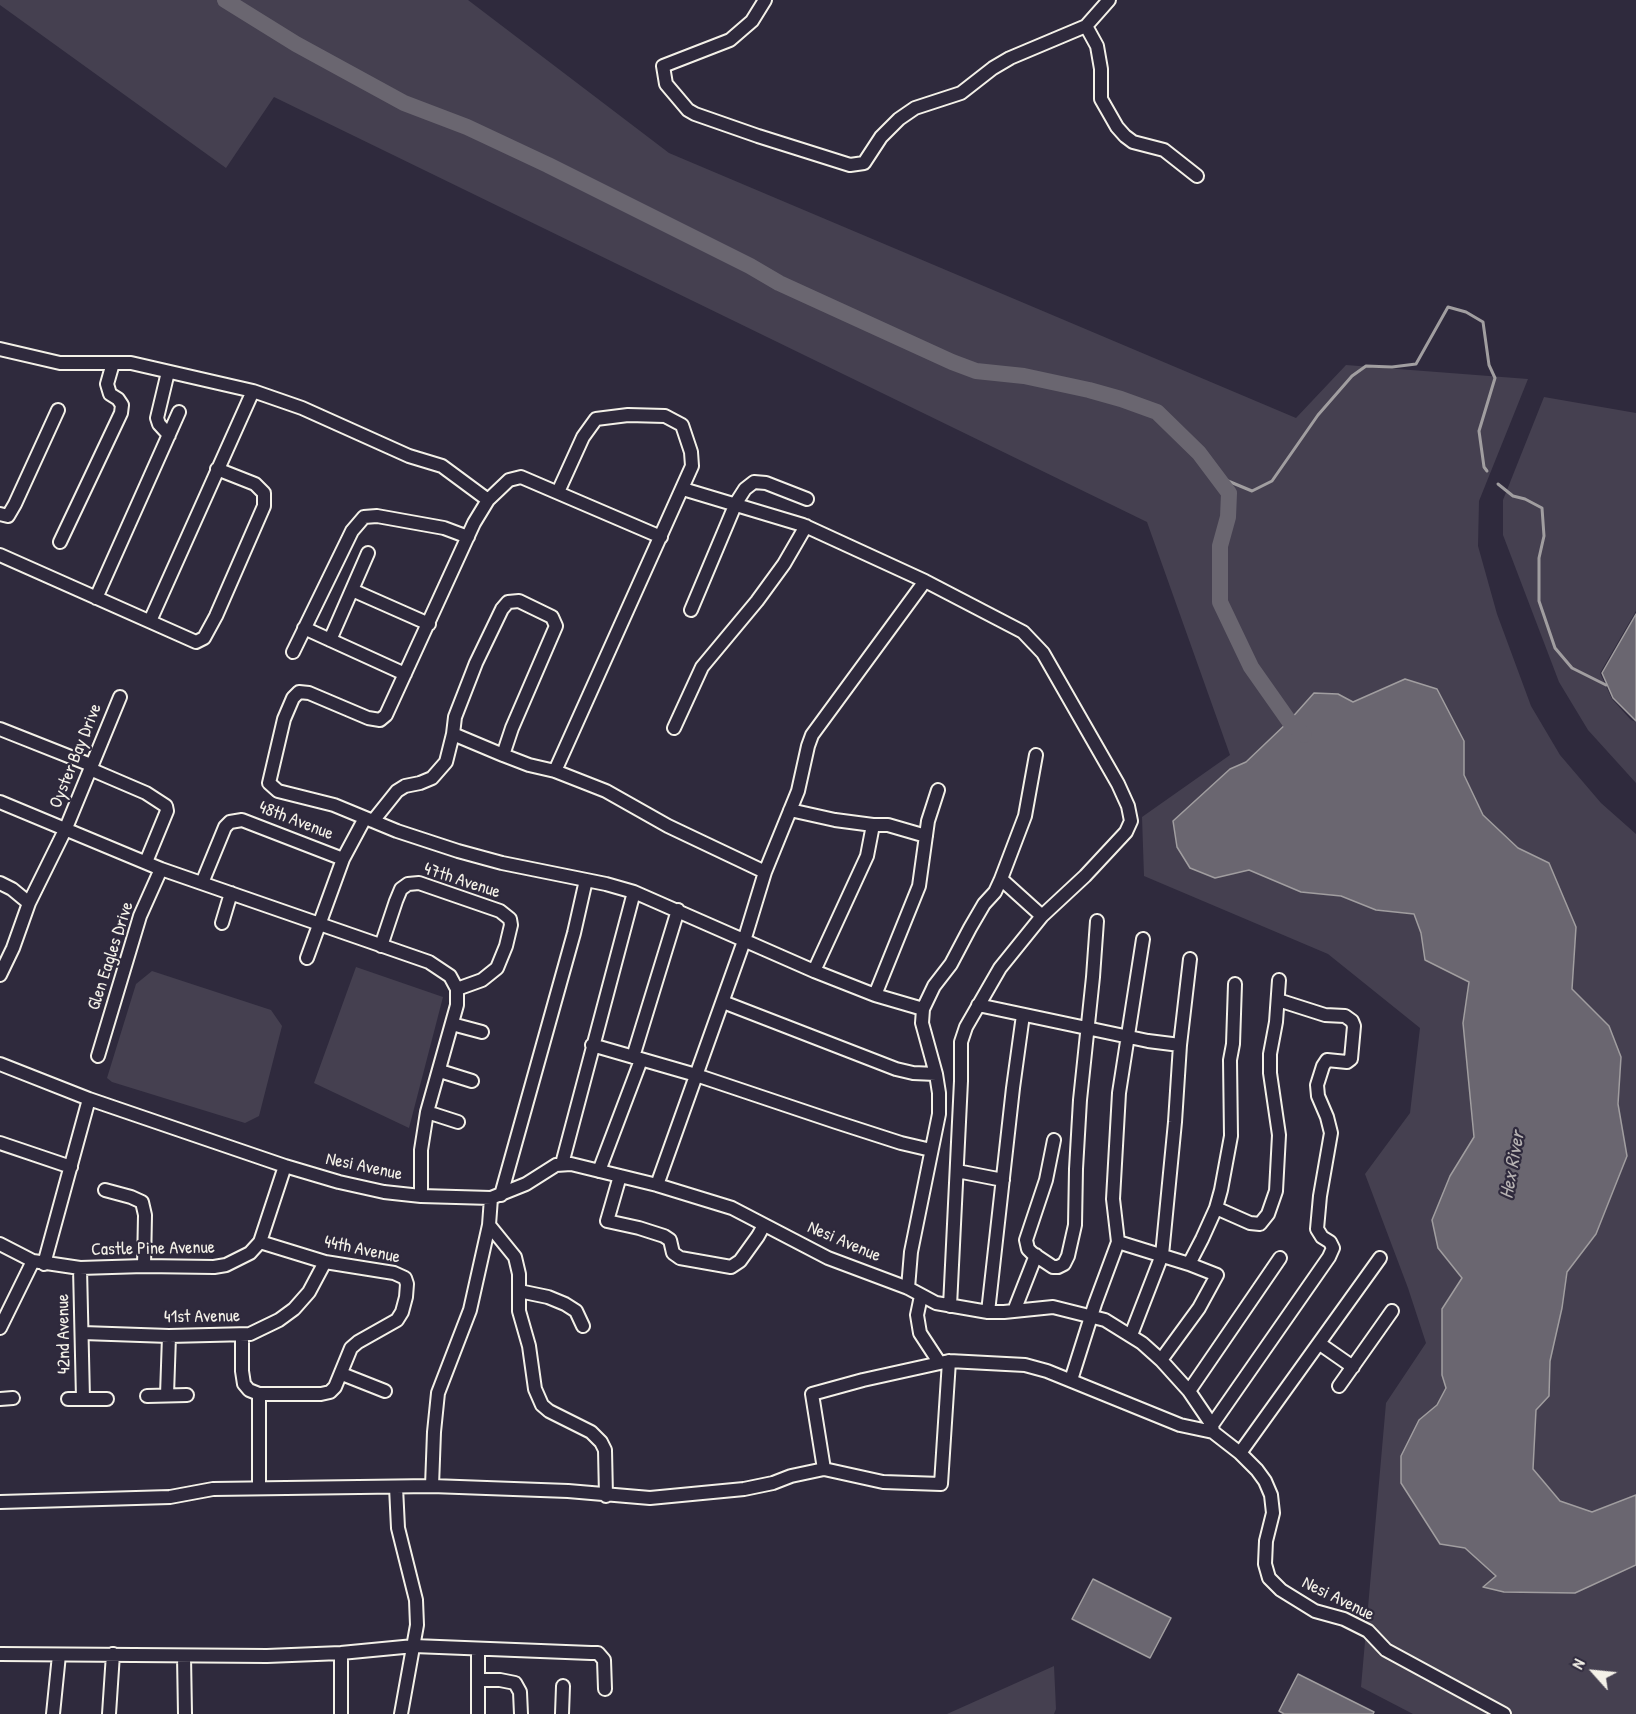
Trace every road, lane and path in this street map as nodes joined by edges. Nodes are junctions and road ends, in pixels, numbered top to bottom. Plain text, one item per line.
1 (765, 0) edge
2 (1109, 0) edge
3 (1086, 26) junction
4 (1197, 176) dead end
5 (0, 351) edge
6 (112, 363) junction
7 (168, 372) junction
8 (253, 391) junction
9 (58, 410) dead end
10 (179, 412) dead end
11 (169, 435) junction
12 (217, 469) junction
13 (683, 489) junction
14 (558, 492) junction
15 (807, 499) dead end
16 (488, 500) junction
17 (736, 503) junction
18 (0, 514) edge
19 (806, 526) junction
20 (468, 537) junction
21 (661, 537) junction
22 (60, 542) dead end
23 (368, 554) dead end
24 (0, 555) edge
25 (925, 581) junction
26 (352, 590) junction
27 (96, 597) junction
28 (691, 610) dead end
29 (150, 621) junction
30 (429, 624) junction
31 (304, 628) junction
32 (330, 640) junction
33 (293, 652) dead end
34 (405, 674) junction
35 (120, 697) dead end
36 (674, 728) dead end
37 (0, 729) edge
38 (453, 734) junction
39 (502, 755) junction
40 (1036, 755) dead end
41 (91, 767) junction
42 (555, 771) junction
43 (938, 790) dead end
44 (0, 802) edge
45 (790, 810) junction
46 (369, 819) junction
47 (873, 825) junction
48 (66, 828) junction
49 (926, 836) junction
50 (343, 860) junction
51 (146, 862) junction
52 (161, 869) junction
53 (765, 872) junction
54 (1001, 879) junction
55 (586, 880) junction
56 (0, 883) edge
57 (202, 883) junction
58 (634, 892) junction
59 (231, 893) junction
60 (29, 903) junction
61 (678, 910) junction
62 (1042, 916) junction
63 (1097, 921) dead end
64 (222, 923) dead end
65 (319, 924) junction
66 (1143, 939) dead end
67 (744, 941) junction
68 (381, 945) junction
69 (307, 958) dead end
70 (1190, 959) dead end
71 (814, 970) junction
72 (0, 975) edge
73 (1279, 980) dead end
74 (1235, 984) dead end
75 (457, 989) junction
76 (875, 995) junction
77 (1278, 1000) junction
78 (723, 1002) junction
79 (978, 1005) junction
80 (923, 1009) junction
81 (1023, 1015) junction
82 (452, 1024) junction
83 (1088, 1027) junction
84 (482, 1032) dead end
85 (1129, 1037) junction
86 (1180, 1044) junction
87 (592, 1045) junction
88 (98, 1056) dead end
89 (637, 1059) junction
90 (0, 1064) edge
91 (440, 1071) junction
92 (936, 1074) junction
93 (696, 1075) junction
94 (472, 1081) dead end
95 (89, 1099) junction
96 (427, 1113) junction
97 (459, 1122) dead end
98 (1054, 1140) dead end
99 (0, 1143) edge
100 (931, 1150) junction
101 (562, 1164) junction
102 (285, 1166) junction
103 (71, 1167) junction
104 (599, 1171) junction
105 (957, 1171) junction
106 (620, 1176) junction
107 (1003, 1180) junction
108 (657, 1185) junction
109 (105, 1190) dead end
110 (421, 1196) junction
111 (496, 1196) junction
112 (1216, 1208) junction
113 (489, 1225) junction
114 (764, 1225) junction
115 (260, 1242) junction
116 (1118, 1242) junction
117 (0, 1244) edge
118 (1036, 1255) junction
119 (1162, 1256) junction
120 (1280, 1258) dead end
121 (1380, 1258) dead end
122 (325, 1262) junction
123 (39, 1263) junction
124 (1189, 1264) junction
125 (144, 1266) junction
126 (80, 1268) junction
127 (908, 1288) junction
128 (519, 1292) junction
129 (921, 1296) junction
130 (950, 1306) junction
131 (1014, 1311) junction
132 (1392, 1311) dead end
133 (988, 1312) junction
134 (1092, 1316) junction
135 (583, 1326) dead end
136 (0, 1328) edge
137 (82, 1333) junction
138 (242, 1335) junction
139 (1131, 1335) junction
140 (169, 1336) junction
141 (1320, 1344) junction
142 (1161, 1360) junction
143 (944, 1362) junction
144 (1353, 1367) junction
145 (342, 1374) junction
146 (1071, 1380) junction
147 (1339, 1386) dead end
148 (385, 1391) dead end
149 (1189, 1391) junction
150 (259, 1394) junction
151 (167, 1395) junction
152 (187, 1395) dead end
153 (147, 1396) dead end
154 (0, 1398) edge
155 (13, 1398) dead end
156 (68, 1399) dead end
157 (83, 1399) junction
158 (107, 1399) dead end
159 (1212, 1428) junction
160 (1240, 1453) junction
161 (824, 1469) junction
162 (432, 1485) junction
163 (396, 1487) junction
164 (259, 1488) junction
165 (606, 1496) junction
166 (0, 1502) edge
167 (414, 1646) junction
168 (478, 1649) junction
169 (341, 1653) junction
170 (0, 1654) edge
171 (113, 1654) junction
172 (58, 1655) junction
173 (184, 1656) junction
174 (478, 1680) junction
175 (563, 1686) dead end
176 (604, 1689) dead end
177 (53, 1714) edge
178 (109, 1714) edge
179 (185, 1714) edge
180 (341, 1714) edge
181 (401, 1714) edge
182 (478, 1714) edge
183 (521, 1714) edge
184 (562, 1714) edge
185 (1504, 1714) edge

1 - 3 street
2 - 3 street
3 - 4 street
5 - 6 street
6 - 7 street
6 - 22 street
7 - 8 street
7 - 11 street
8 - 12 street
8 - 16 street
9 - 18 street
10 - 11 street
11 - 27 street
12 - 29 street
12 - 29 street
13 - 14 street
13 - 17 street
13 - 21 street
14 - 16 street
14 - 21 street
15 - 17 street
16 - 20 street
17 - 19 street
17 - 28 street
19 - 25 street
19 - 36 street
20 - 30 street
20 - 31 street
21 - 42 street
23 - 26 street
24 - 27 street
25 - 45 street
25 - 62 street
26 - 30 street
26 - 32 street
27 - 29 street
30 - 34 street
31 - 32 street
31 - 33 street
32 - 34 street
34 - 46 street
35 - 41 street, Oyster Bay Drive
37 - 41 street
38 - 39 street
38 - 39 street, 48th Avenue
38 - 46 street, 48th Avenue
39 - 42 street
40 - 54 street
41 - 48 street, Oyster Bay Drive
41 - 51 street
42 - 53 street
43 - 49 street
44 - 48 street
45 - 47 street
45 - 53 street
46 - 50 street, 48th Avenue
46 - 55 street
47 - 49 street
47 - 71 street
48 - 51 street
48 - 60 street, Oyster Bay Drive
49 - 76 street
50 - 57 street, 48th Avenue
50 - 65 street, 48th Avenue
51 - 52 street
52 - 57 street
52 - 88 street, Glen Eagles Drive
53 - 67 street
54 - 62 street
54 - 80 street
55 - 58 street
55 - 111 street
56 - 60 street
57 - 59 street
58 - 61 street
58 - 87 street
59 - 64 street
59 - 65 street
60 - 72 street, Oyster Bay Drive
61 - 67 street
61 - 89 street
62 - 79 street
63 - 83 street
65 - 68 street
65 - 69 street
66 - 85 street
67 - 71 street
67 - 78 street
68 - 75 street
68 - 75 street, 47th Avenue
70 - 86 street
71 - 76 street
73 - 77 street
74 - 112 street
75 - 82 street
76 - 80 street
77 - 112 street
77 - 159 street
78 - 92 street
78 - 93 street
79 - 81 street
79 - 105 street
80 - 92 street
81 - 83 street
81 - 107 street
82 - 84 street
82 - 91 street
83 - 85 street
83 - 118 street
85 - 86 street
85 - 116 street
86 - 119 street
87 - 89 street
87 - 101 street
89 - 93 street
89 - 104 street
90 - 95 street, Nesi Avenue
91 - 94 street
91 - 96 street
92 - 100 street
93 - 100 street
93 - 108 street
95 - 102 street, Nesi Avenue
95 - 103 street
96 - 97 street
96 - 110 street
98 - 118 street
99 - 103 street
100 - 127 street
101 - 104 street, Nesi Avenue
101 - 111 street, Nesi Avenue
102 - 110 street, Nesi Avenue
102 - 115 street
103 - 123 street
104 - 106 street, Nesi Avenue
105 - 107 street
105 - 130 street
106 - 108 street, Nesi Avenue
106 - 114 street
107 - 133 street
108 - 114 street, Nesi Avenue
109 - 125 street
110 - 111 street, Nesi Avenue
111 - 113 street
112 - 124 street
113 - 128 street
113 - 162 street
114 - 127 street, Nesi Avenue
115 - 122 street, 44th Avenue
115 - 125 street, Castle Pine Avenue
116 - 119 street
116 - 134 street
117 - 123 street, Castle Pine Avenue
118 - 131 street
119 - 124 street
119 - 139 street
120 - 149 street
121 - 141 street
122 - 138 street, 41st Avenue
122 - 145 street, 44th Avenue
123 - 126 street, Castle Pine Avenue
123 - 136 street
124 - 142 street
125 - 126 street, Castle Pine Avenue
126 - 137 street, 42nd Avenue
127 - 129 street, Nesi Avenue
128 - 135 street
128 - 165 street
129 - 130 street, Nesi Avenue
129 - 143 street
130 - 133 street, Nesi Avenue
131 - 133 street, Nesi Avenue
131 - 134 street, Nesi Avenue
132 - 144 street
134 - 139 street, Nesi Avenue
134 - 146 street
137 - 140 street, 41st Avenue
137 - 157 street, 42nd Avenue
138 - 140 street, 41st Avenue
138 - 150 street
139 - 142 street, Nesi Avenue
140 - 151 street
141 - 144 street
141 - 160 street
142 - 149 street, Nesi Avenue
143 - 146 street
143 - 161 street
143 - 161 street
144 - 147 street
145 - 148 street
145 - 150 street, 44th Avenue
146 - 159 street
149 - 159 street, Nesi Avenue
150 - 164 street
151 - 152 street
151 - 153 street
154 - 155 street
156 - 157 street, 42nd Avenue
157 - 158 street, 42nd Avenue
159 - 160 street, Nesi Avenue
160 - 185 street, Nesi Avenue
161 - 165 street
162 - 163 street
162 - 165 street
163 - 164 street
163 - 167 street
164 - 166 street
167 - 168 street
167 - 169 street
167 - 181 street
168 - 174 street
168 - 176 street
169 - 173 street
169 - 180 street
170 - 172 street
171 - 172 street
171 - 173 street
171 - 178 street
172 - 177 street
173 - 179 street
174 - 182 street
174 - 183 street
175 - 184 street

